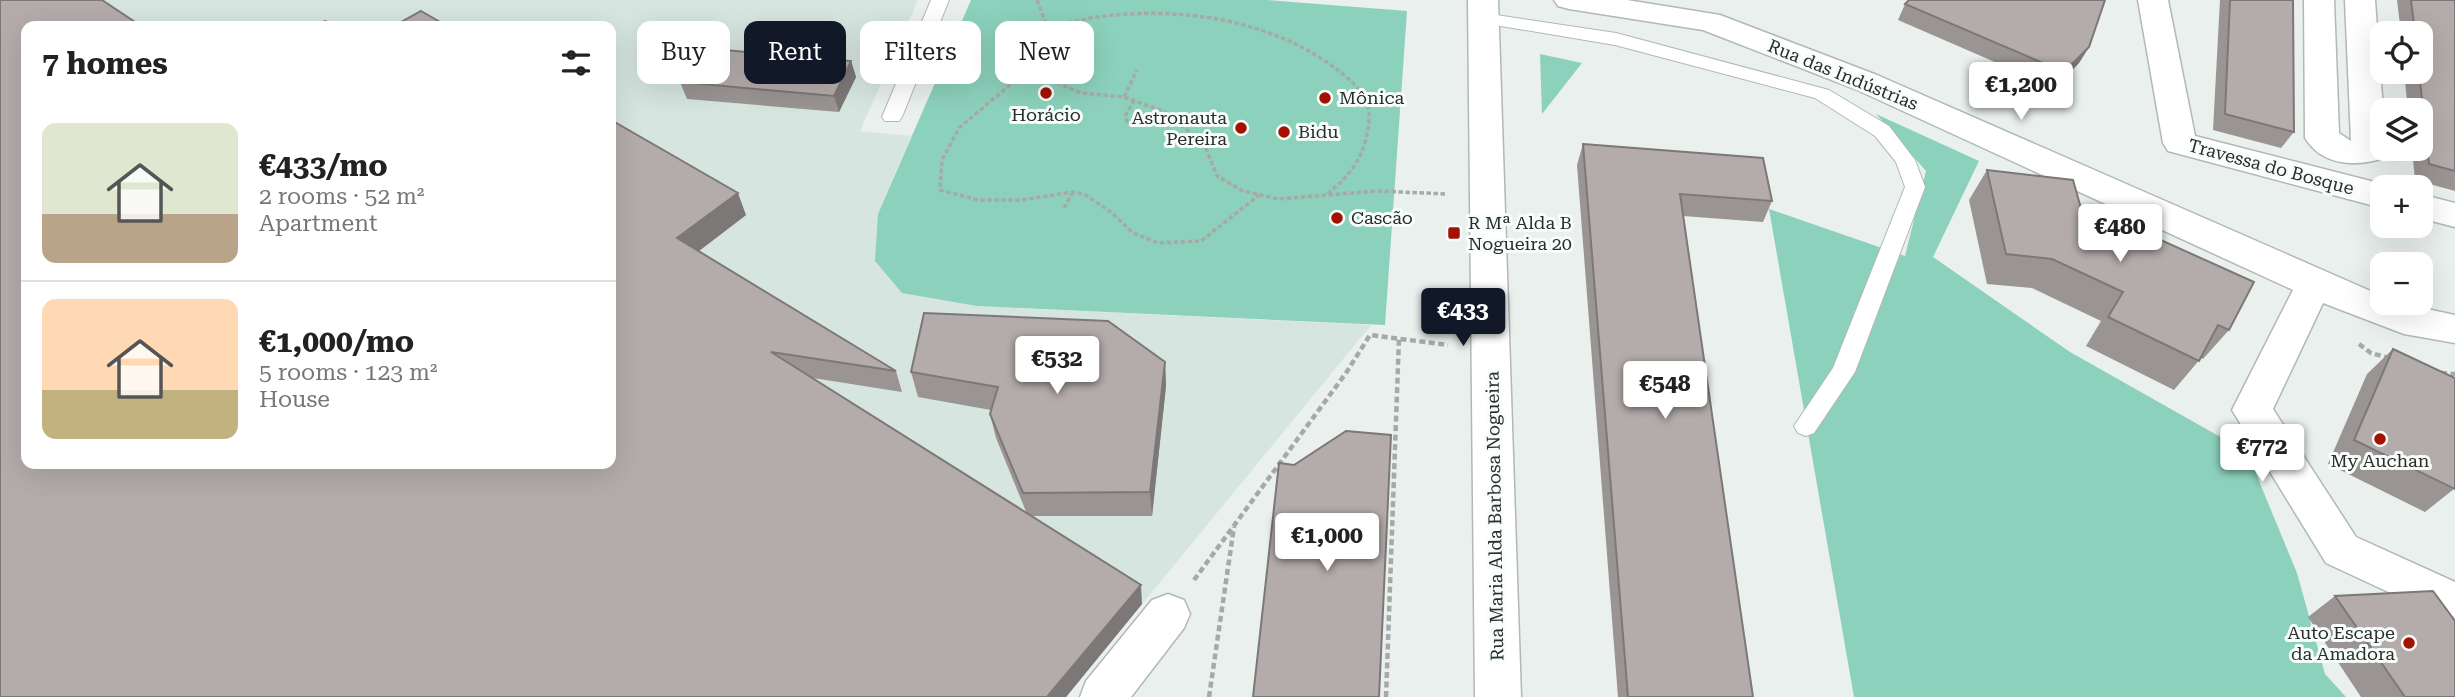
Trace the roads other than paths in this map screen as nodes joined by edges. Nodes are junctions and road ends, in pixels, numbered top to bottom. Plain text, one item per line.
1 (940, 0) edge
2 (1569, 0) edge
3 (2153, 0) edge
4 (2319, 0) edge
5 (2360, 0) edge
6 (1483, 9) edge
7 (892, 117) dead end
8 (2370, 193) edge
9 (2433, 209) edge
10 (2455, 215) edge
11 (2314, 284) junction
12 (2455, 329) edge
13 (1806, 426) dead end
14 (2455, 603) edge
15 (1168, 614) road end
16 (1102, 697) edge
17 (1498, 697) edge

1 - 7 lane
2 - 11 street, Rua das Indústrias
3 - 8 street, Travessa do Bosque
4 - 5 street
6 - 13 lane
6 - 17 street, Rua Maria Alda Barbosa Nogueira
9 - 10 street
11 - 12 street, Rua das Indústrias
11 - 14 street
15 - 16 street

